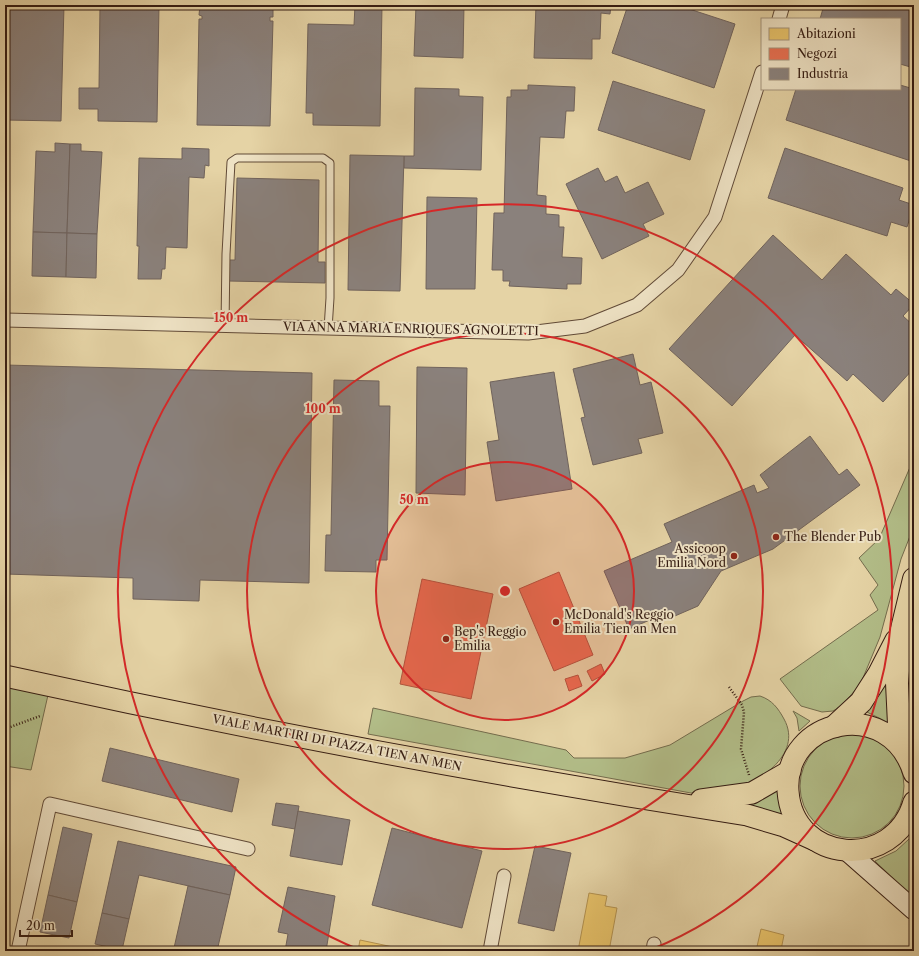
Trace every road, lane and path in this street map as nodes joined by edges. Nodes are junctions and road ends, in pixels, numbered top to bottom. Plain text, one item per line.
1 (783, 5) edge
2 (779, 18) edge
3 (761, 75) edge
4 (5, 320) edge
5 (225, 327) junction
6 (328, 329) junction
7 (914, 580) edge
8 (901, 633) junction
9 (5, 676) edge
10 (729, 687) dead end
11 (40, 716) dead end
12 (835, 726) junction
13 (5, 729) edge
14 (900, 745) junction
15 (790, 771) junction
16 (914, 773) edge
17 (751, 781) dead end
18 (671, 803) junction
19 (913, 814) edge
20 (815, 840) junction
21 (248, 848) dead end
22 (847, 851) junction
23 (504, 876) dead end
24 (914, 910) edge
25 (18, 951) edge
26 (490, 951) edge

1 - 2 street
3 - 6 street, VIA ANNA MARIA ENRIQUES AGNOLETTI
4 - 5 street, VIA ANNA MARIA ENRIQUES AGNOLETTI
5 - 6 street, VIA ANNA MARIA ENRIQUES AGNOLETTI
5 - 6 lane
7 - 8 highway, VIALE MARTIRI DI PIAZZA TIEN AN MEN
8 - 12 highway, VIALE MARTIRI DI PIAZZA TIEN AN MEN
8 - 14 highway, VIALE MARTIRI DI PIAZZA TIEN AN MEN
9 - 18 main road, VIALE MARTIRI DI PIAZZA TIEN AN MEN
10 - 17 path
11 - 13 path
12 - 14 main road, VIALE MARTIRI DI PIAZZA TIEN AN MEN
12 - 15 main road, VIALE MARTIRI DI PIAZZA TIEN AN MEN
14 - 16 main road, VIALE MARTIRI DI PIAZZA TIEN AN MEN
15 - 18 main road, VIALE MARTIRI DI PIAZZA TIEN AN MEN
15 - 20 main road, VIALE MARTIRI DI PIAZZA TIEN AN MEN
18 - 20 main road, VIALE MARTIRI DI PIAZZA TIEN AN MEN
19 - 22 main road, VIALE MARTIRI DI PIAZZA TIEN AN MEN
20 - 22 main road, VIALE MARTIRI DI PIAZZA TIEN AN MEN
21 - 25 street
22 - 24 main road
23 - 26 street

